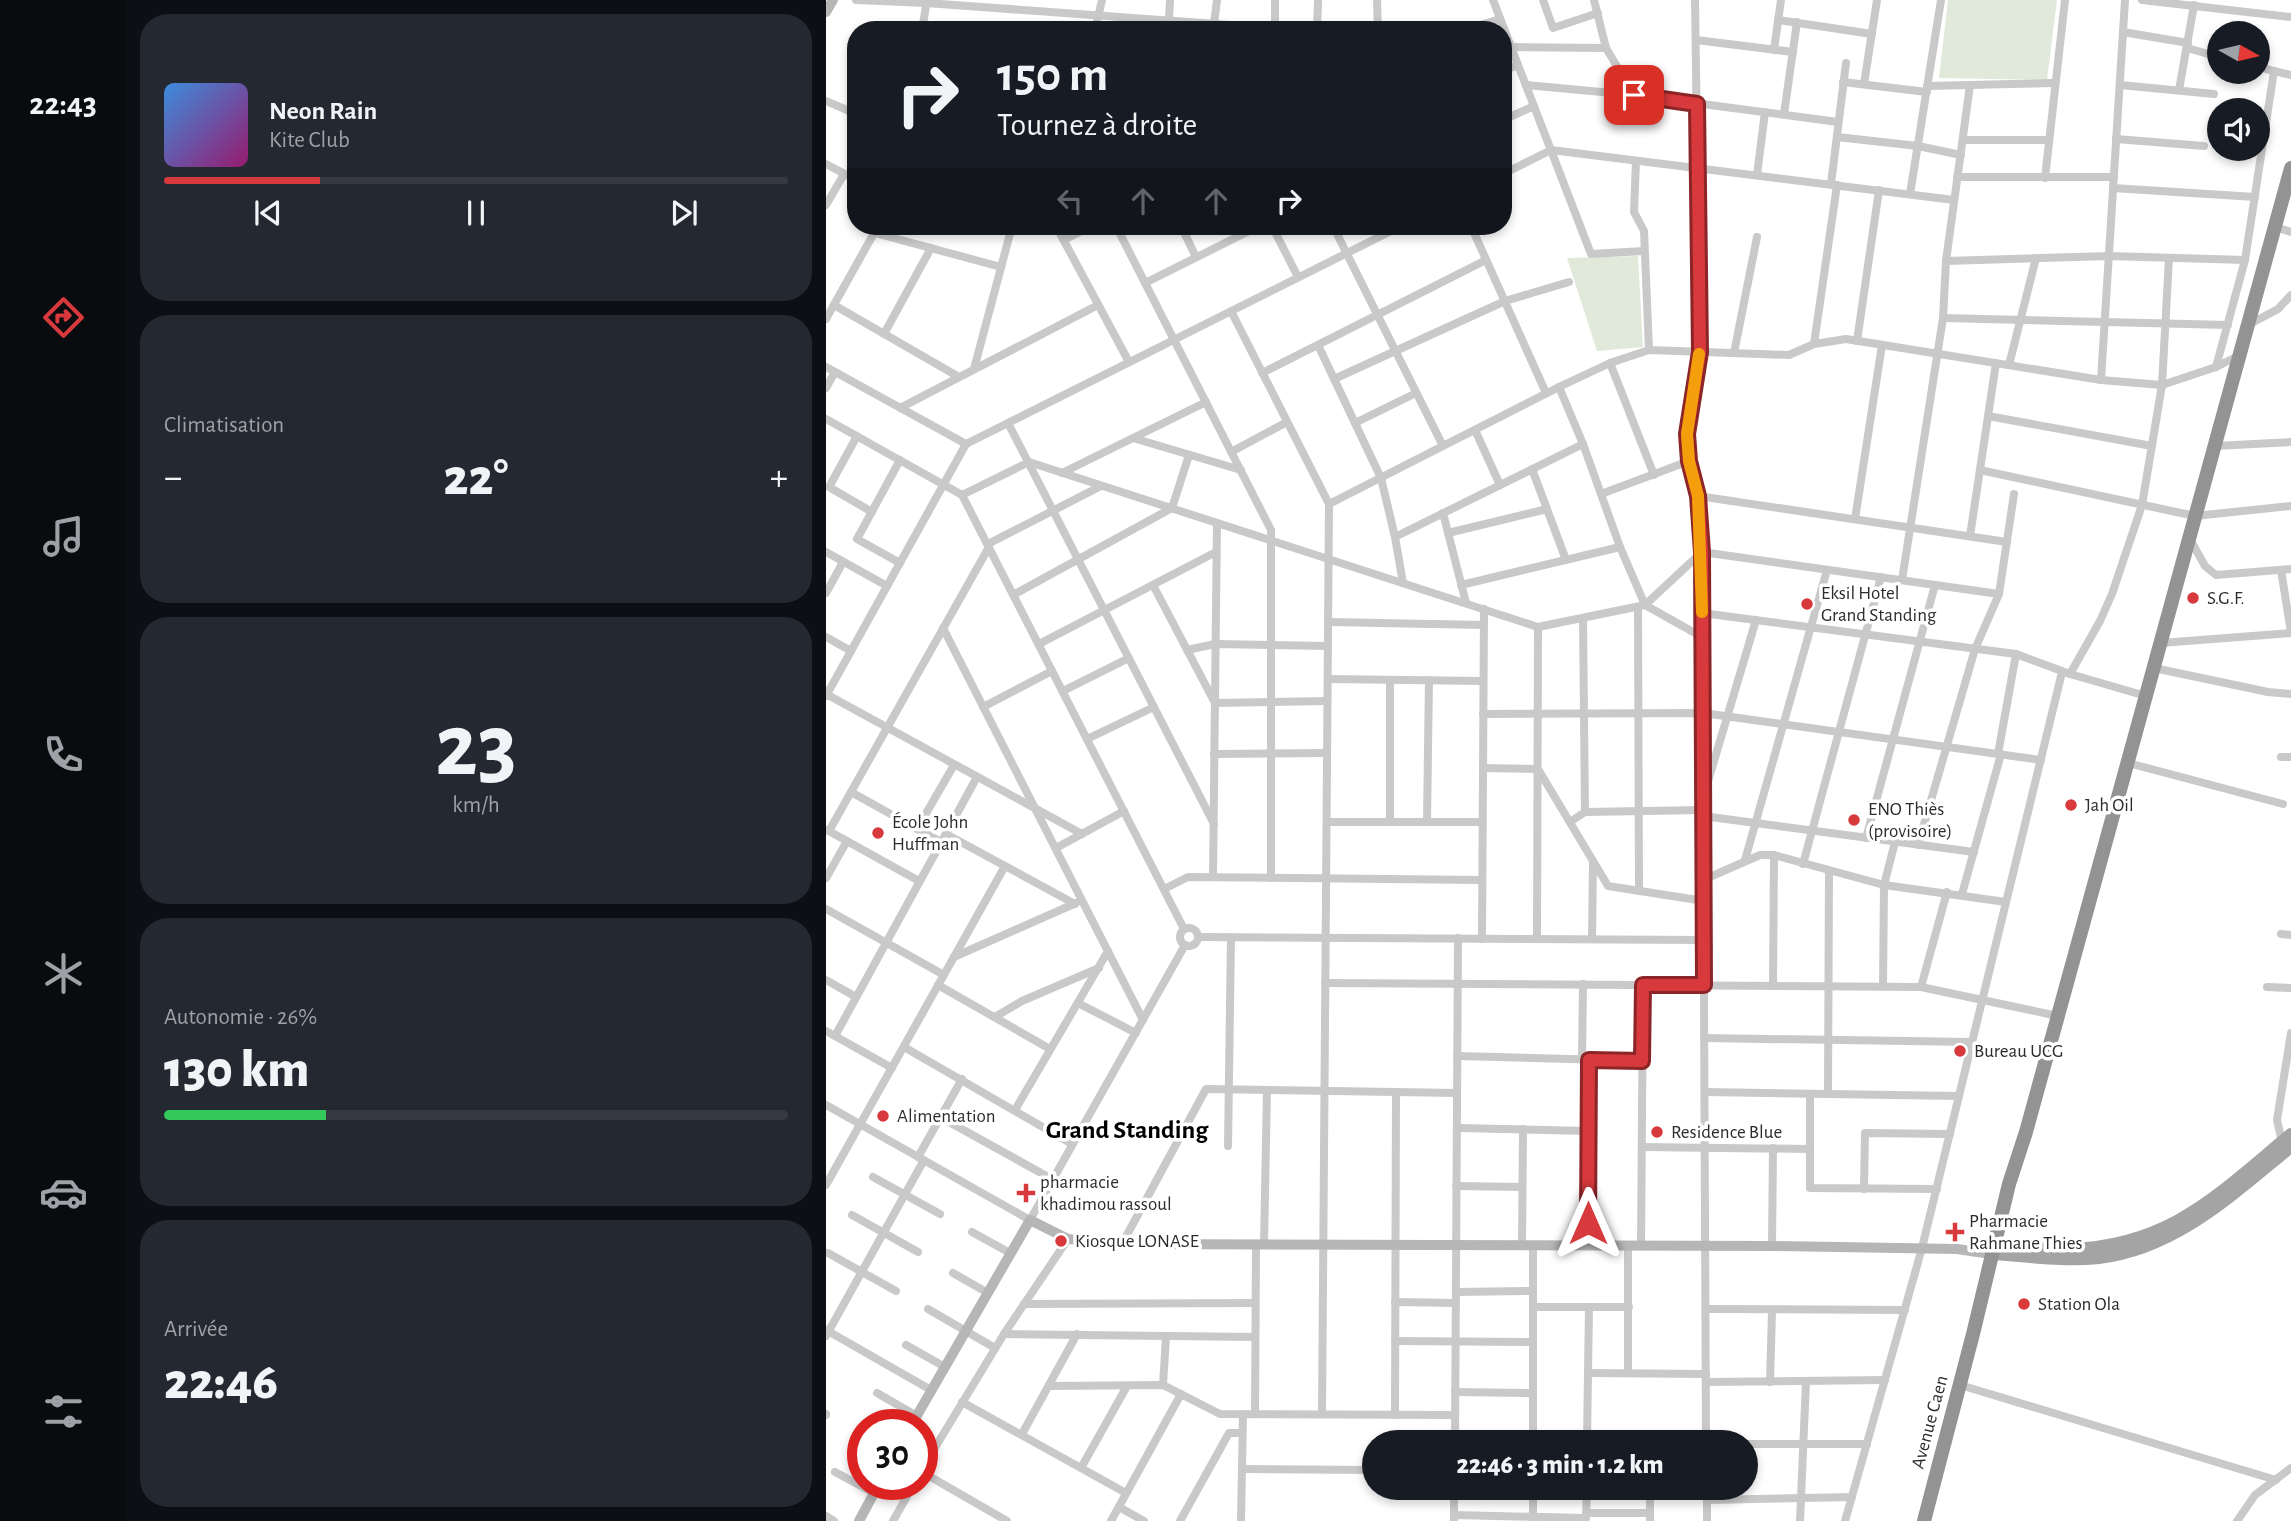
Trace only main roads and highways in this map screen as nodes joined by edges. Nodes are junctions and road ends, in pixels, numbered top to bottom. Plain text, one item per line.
1 (2291, 168) edge
2 (2288, 1141) edge
3 (1997, 1249) junction
4 (1924, 1521) edge

1 - 3 highway, Avenue Caen
2 - 3 main road
3 - 4 highway, Avenue Caen

